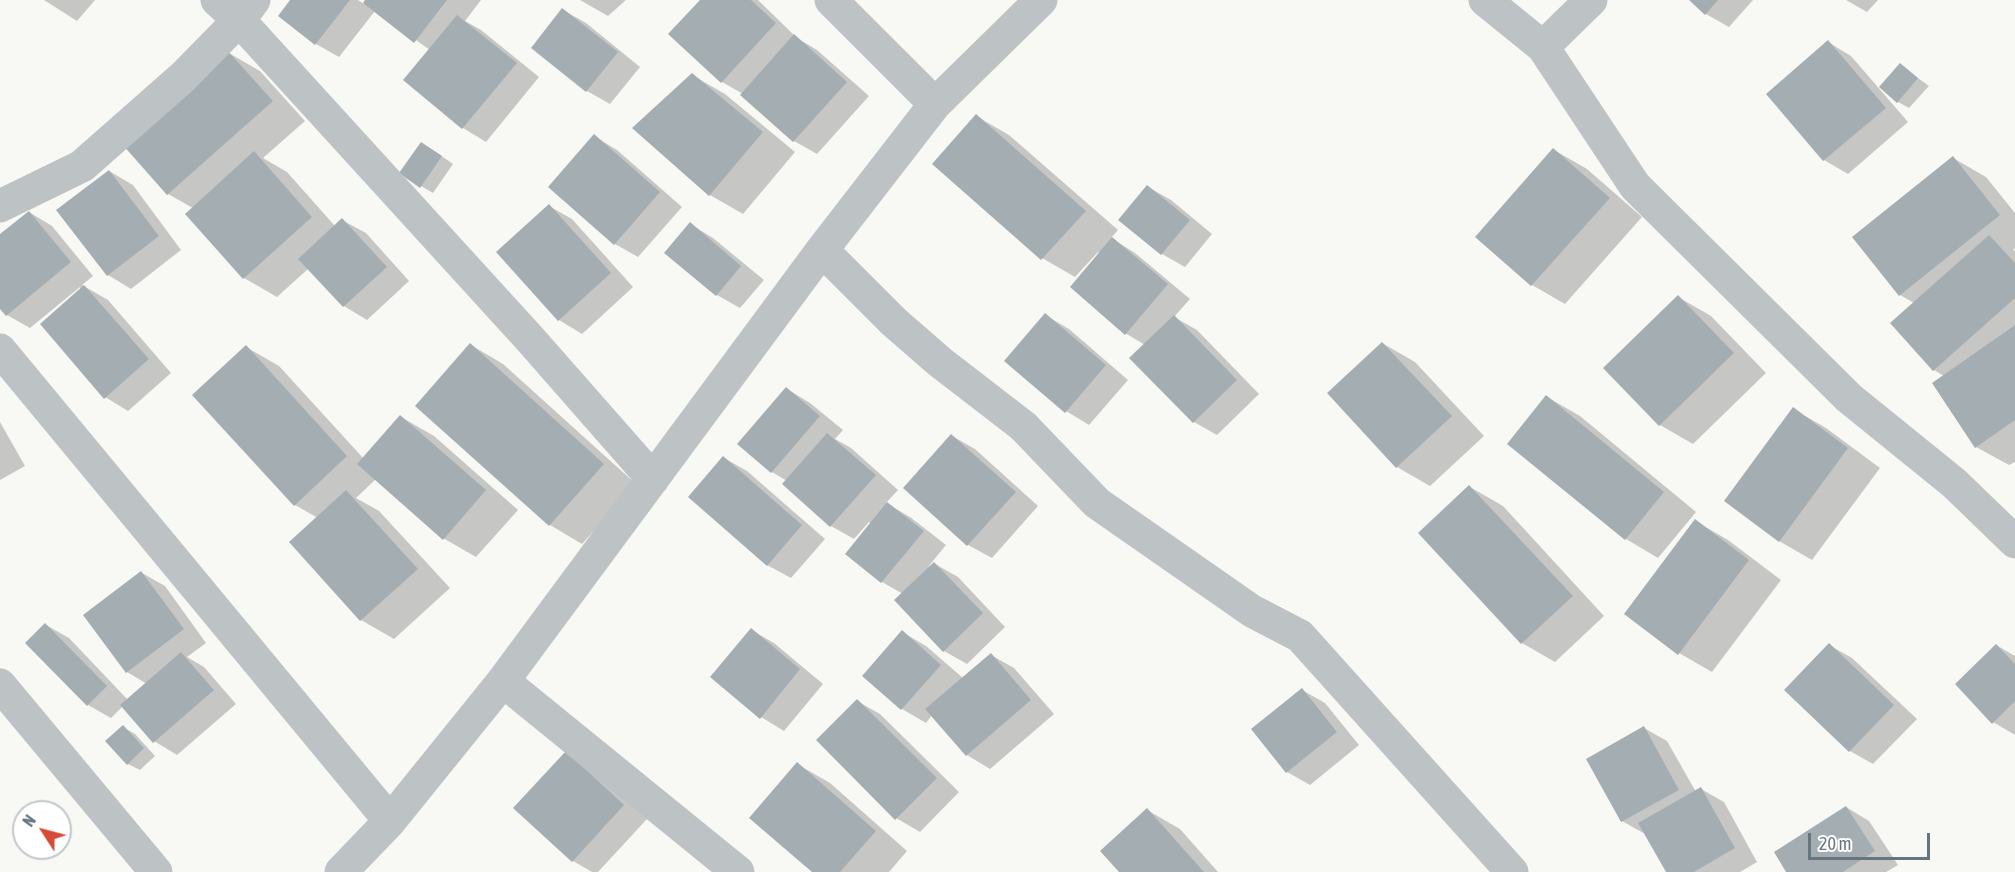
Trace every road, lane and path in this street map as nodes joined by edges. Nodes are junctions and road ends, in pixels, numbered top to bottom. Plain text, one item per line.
1 (831, 0) edge
2 (1041, 0) edge
3 (1485, 0) edge
4 (1591, 0) edge
5 (237, 7) edge
6 (1543, 47) junction
7 (935, 104) junction
8 (0, 206) edge
9 (822, 250) junction
10 (0, 350) edge
11 (653, 479) junction
12 (2015, 542) edge
13 (503, 681) junction
14 (0, 685) edge
15 (390, 821) junction
16 (156, 872) edge
17 (341, 872) edge
18 (738, 872) edge
19 (1512, 872) edge

1 - 7 street
2 - 7 street
3 - 6 street
4 - 6 street
5 - 8 street
5 - 11 street
6 - 12 street
7 - 9 street
9 - 11 street
9 - 19 street
10 - 15 street
11 - 13 street
13 - 15 street
13 - 18 street
14 - 16 street
15 - 17 street

